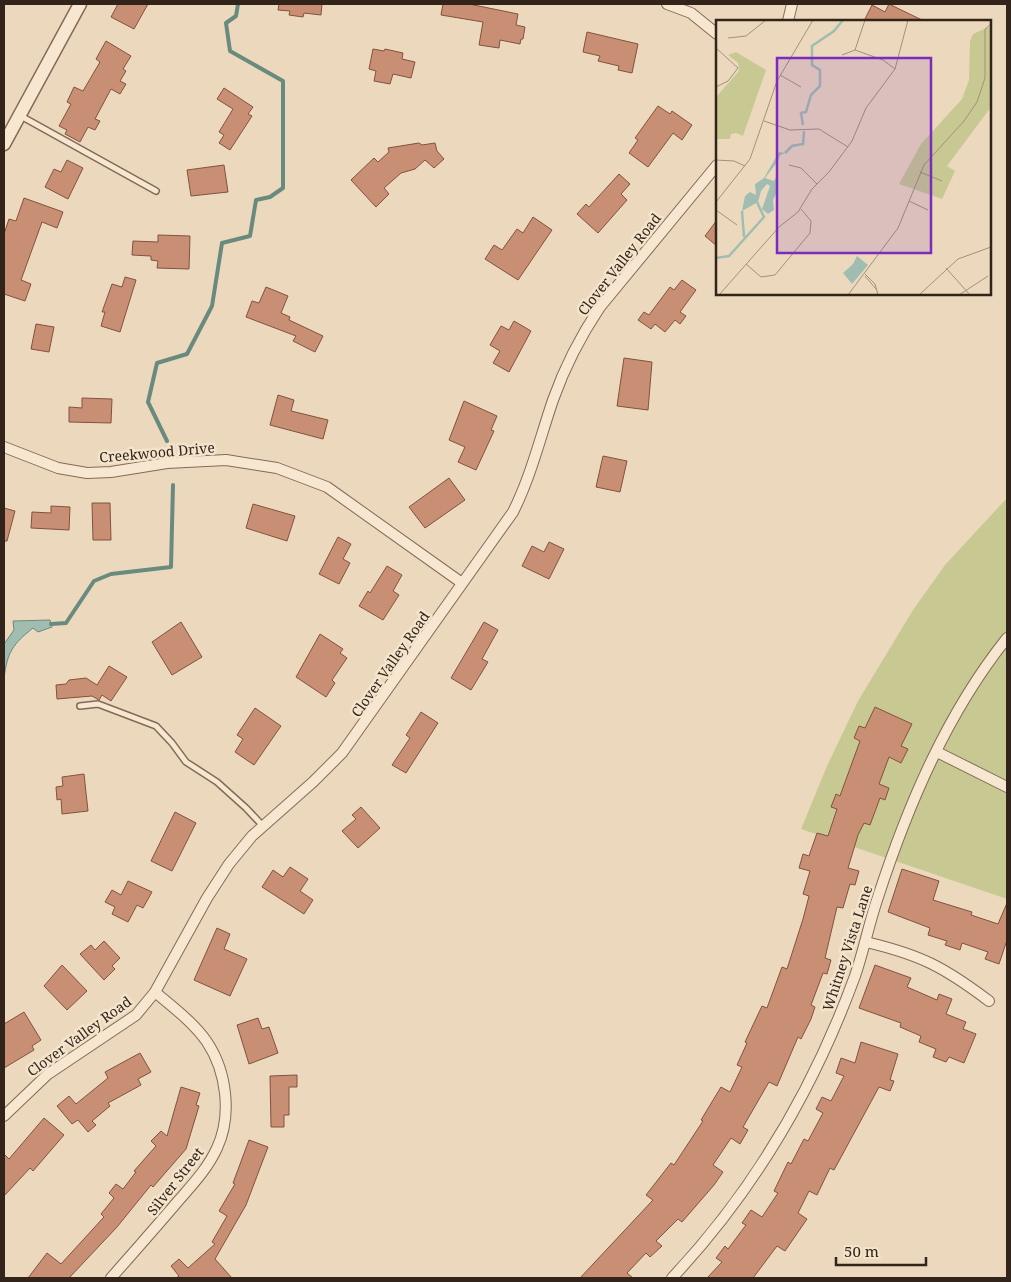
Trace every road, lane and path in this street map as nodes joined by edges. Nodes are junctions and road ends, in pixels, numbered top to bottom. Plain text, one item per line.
1 (80, 4) edge
2 (667, 4) edge
3 (792, 4) edge
4 (788, 20) edge
5 (716, 33) edge
6 (19, 115) junction
7 (4, 144) edge
8 (716, 166) edge
9 (156, 191) dead end
10 (4, 447) edge
11 (462, 583) junction
12 (1007, 638) edge
13 (80, 706) dead end
14 (937, 752) junction
15 (1007, 787) edge
16 (263, 826) junction
17 (866, 942) junction
18 (155, 992) junction
19 (989, 1002) dead end
20 (4, 1116) edge
21 (111, 1278) edge
22 (672, 1278) edge

1 - 6 street
2 - 5 street
3 - 4 street
6 - 7 street
6 - 9 lane
8 - 11 street, Clover Valley Road
10 - 11 street, Creekwood Drive
11 - 16 street, Clover Valley Road
12 - 14 street, Whitney Vista Lane
13 - 16 lane
14 - 15 street
14 - 17 street, Whitney Vista Lane
16 - 18 street, Clover Valley Road
17 - 19 street
17 - 22 street, Whitney Vista Lane
18 - 20 street, Clover Valley Road
18 - 21 street, Silver Street

